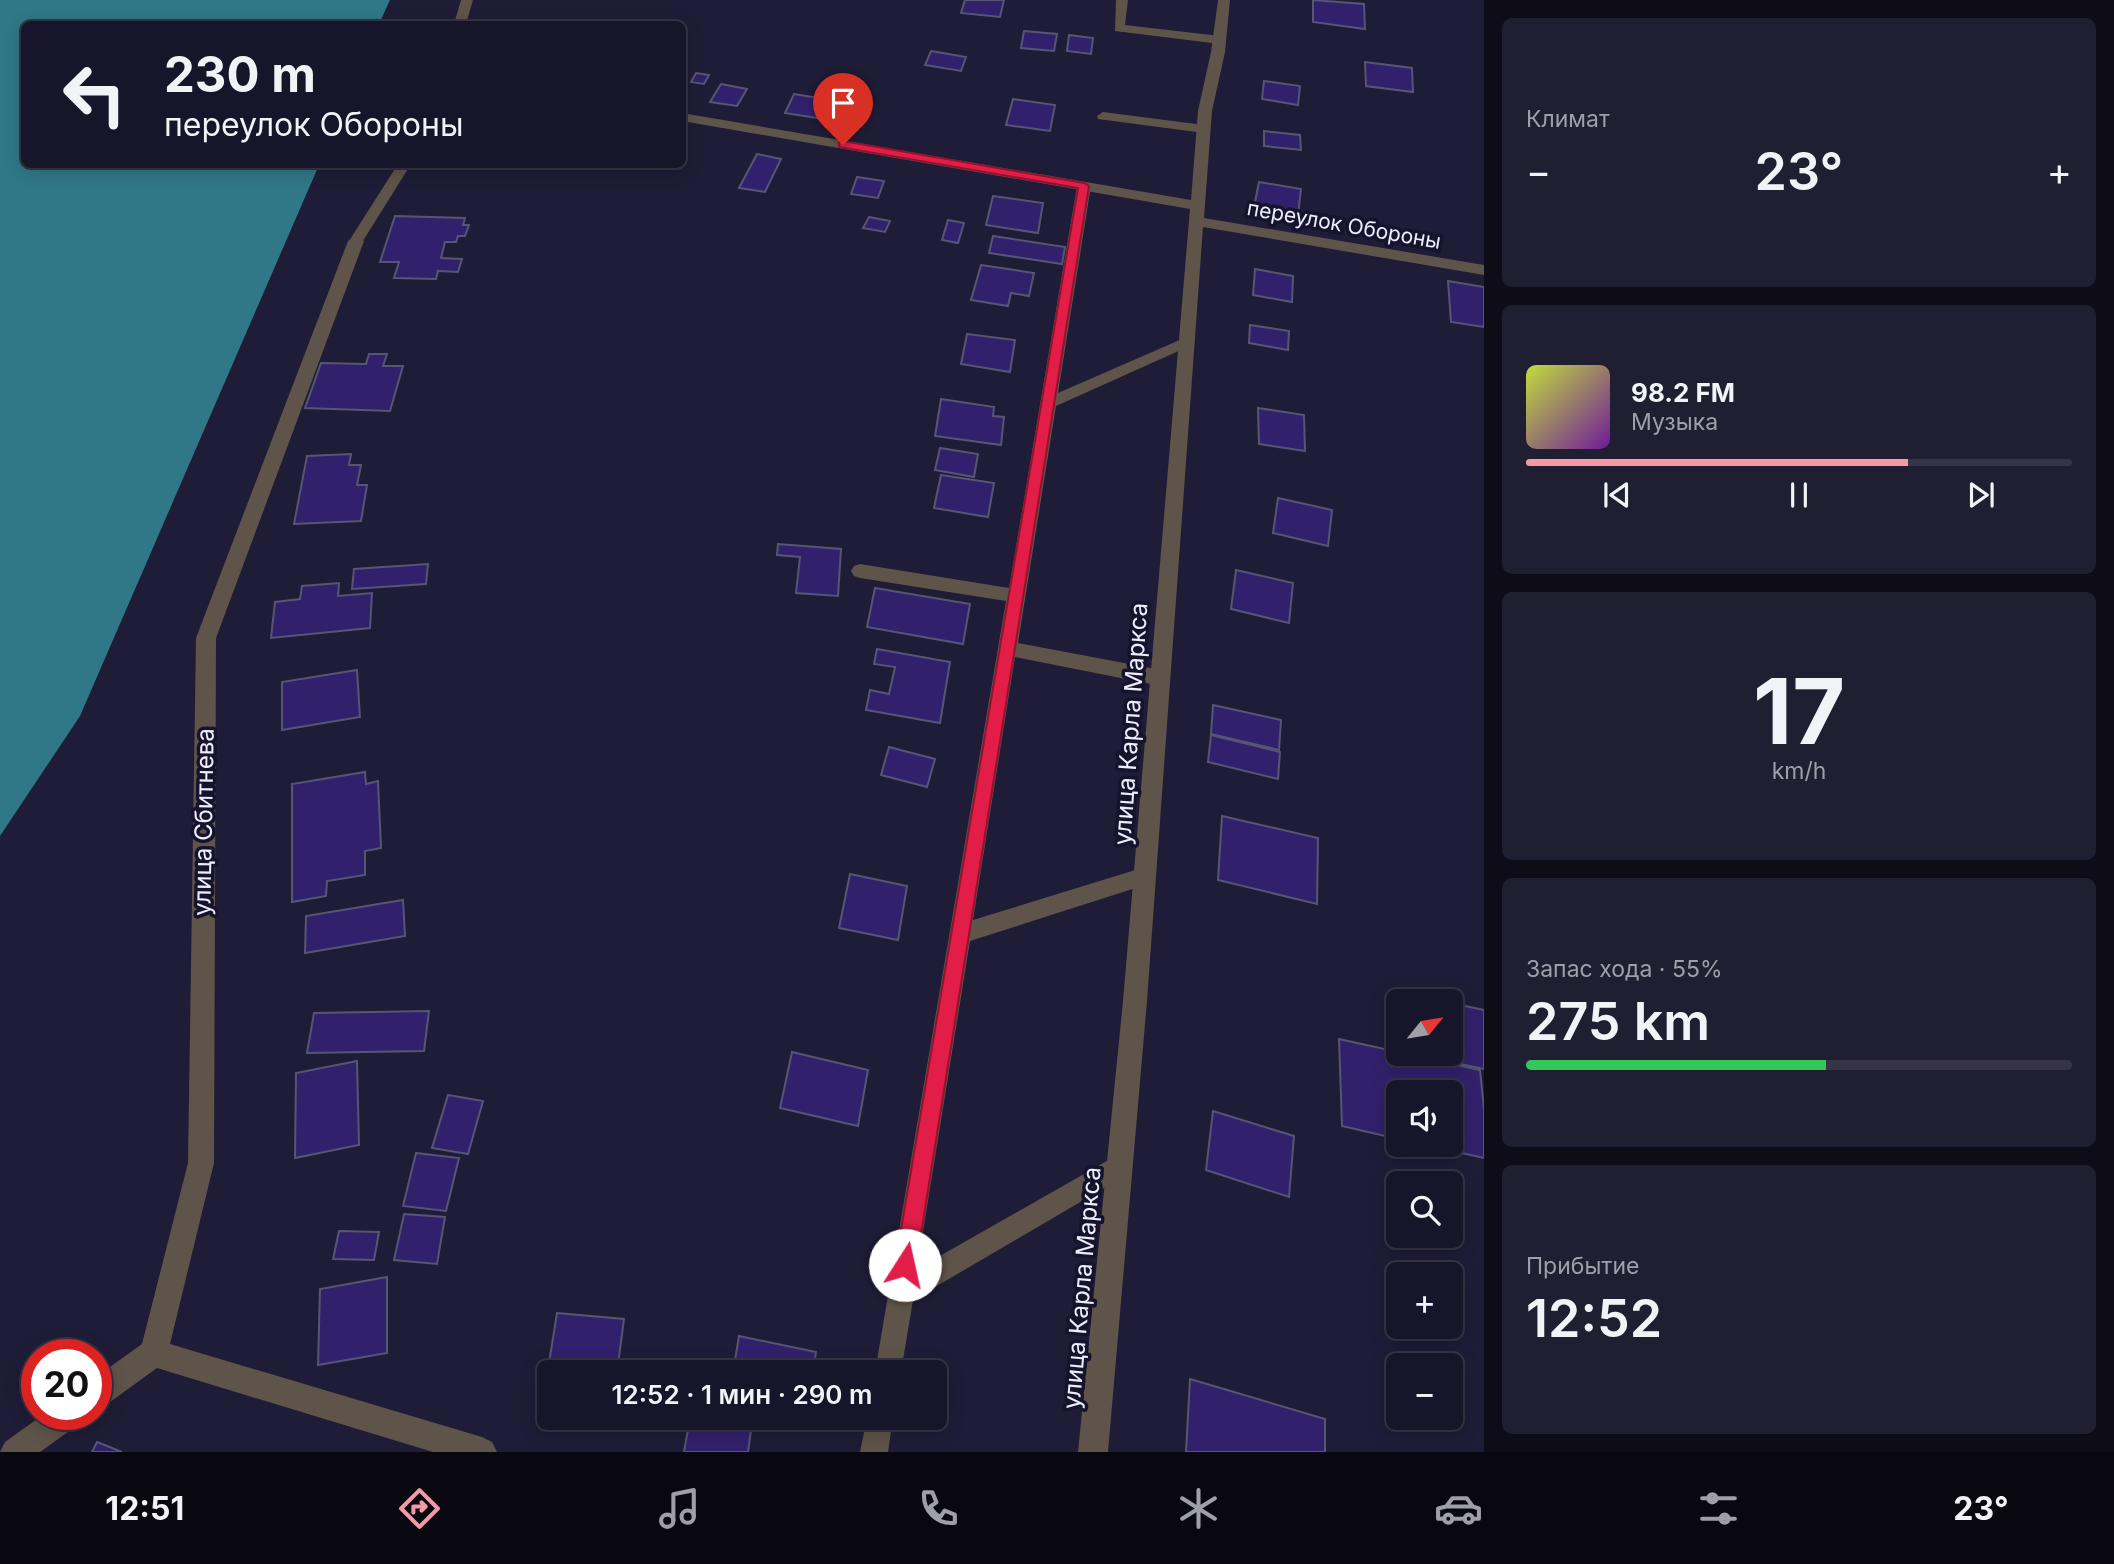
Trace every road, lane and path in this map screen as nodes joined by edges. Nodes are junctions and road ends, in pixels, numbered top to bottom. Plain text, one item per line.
1 (467, 0) edge
2 (1122, 0) edge
3 (1224, 0) edge
4 (461, 21) edge
5 (1220, 40) junction
6 (1103, 116) dead end
7 (686, 118) edge
8 (1204, 129) junction
9 (402, 168) edge
10 (1084, 186) junction
11 (1197, 214) junction
12 (356, 241) joint
13 (1484, 270) edge
14 (1187, 342) junction
15 (1048, 403) junction
16 (860, 570) dead end
17 (1016, 596) junction
18 (1007, 648) junction
19 (1161, 678) junction
20 (1145, 876) junction
21 (960, 934) junction
22 (1120, 1166) junction
23 (901, 1293) junction
24 (154, 1353) junction
25 (890, 1360) edge
26 (112, 1383) edge
27 (46, 1430) edge
28 (878, 1430) edge
29 (15, 1452) edge
30 (482, 1452) edge
31 (874, 1452) edge
32 (1093, 1452) edge

1 - 4 street
2 - 5 lane
3 - 5 street, улица Карла Маркса
5 - 8 street, улица Карла Маркса
6 - 8 lane
7 - 10 street, переулок Обороны
8 - 11 street, улица Карла Маркса
9 - 12 lane
10 - 11 street, переулок Обороны
10 - 15 lane
11 - 13 street, переулок Обороны
11 - 14 street, улица Карла Маркса
12 - 24 street, улица Сбитнева
14 - 15 lane
14 - 19 street, улица Карла Маркса
15 - 17 lane
16 - 17 lane
17 - 18 lane
18 - 19 lane
18 - 21 lane
19 - 20 street, улица Карла Маркса
20 - 21 lane
20 - 22 street, улица Карла Маркса
21 - 23 lane
22 - 23 lane
22 - 32 street, улица Карла Маркса
23 - 25 lane
24 - 26 street
24 - 30 street
27 - 29 street
28 - 31 lane

